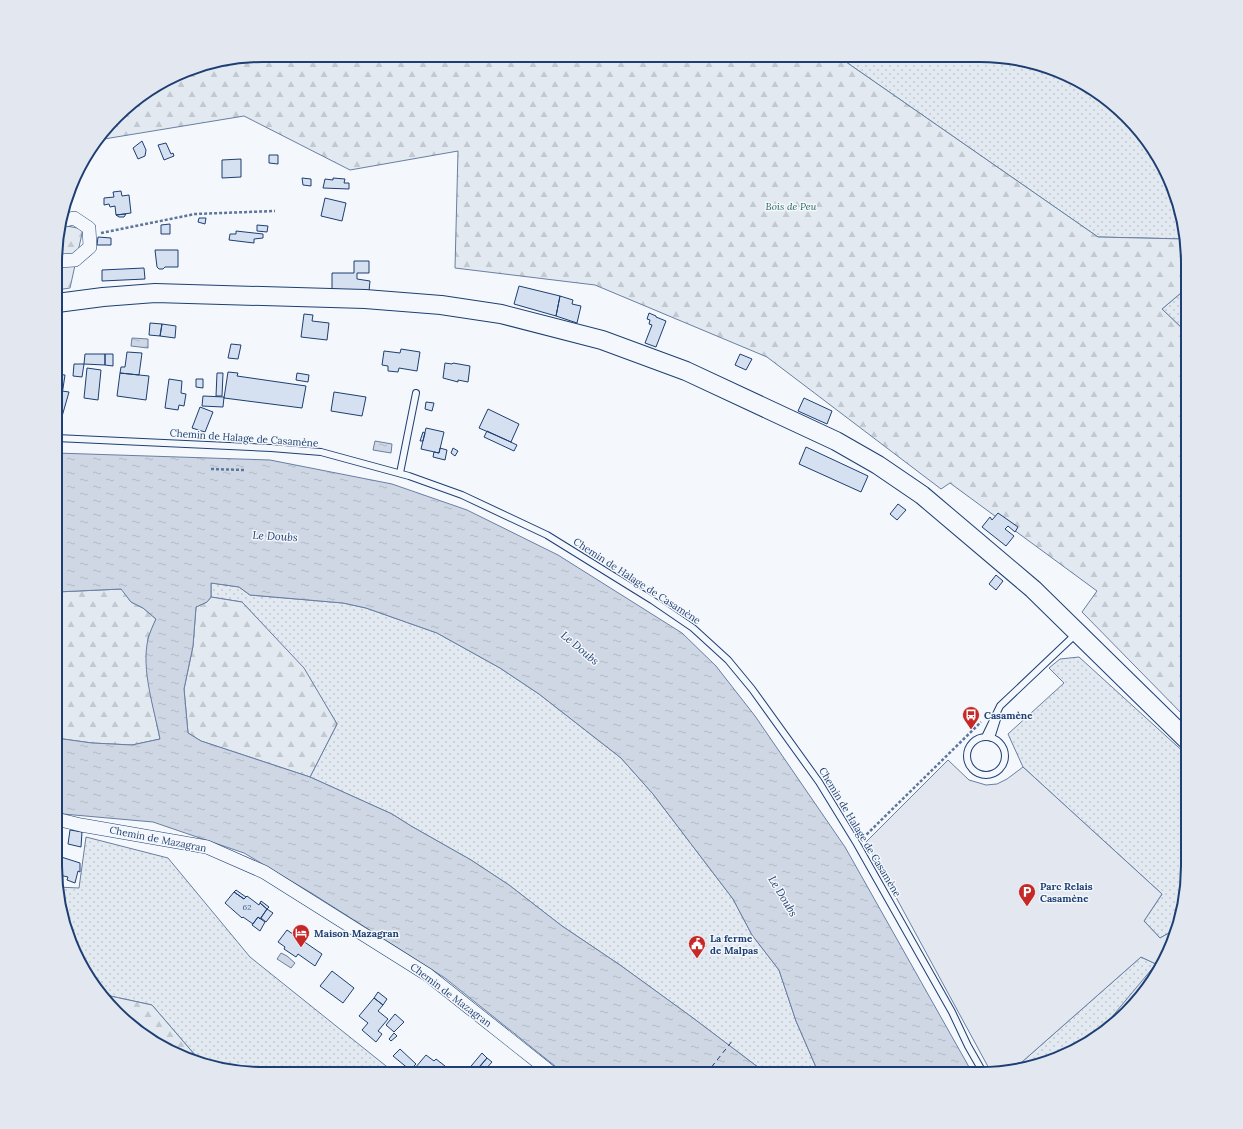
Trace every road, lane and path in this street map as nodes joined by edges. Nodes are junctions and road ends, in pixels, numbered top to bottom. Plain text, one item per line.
1 (275, 211) dead end
2 (67, 220) edge
3 (89, 236) junction
4 (62, 261) edge
5 (62, 302) edge
6 (416, 393) dead end
7 (62, 438) edge
8 (211, 469) dead end
9 (245, 470) dead end
10 (400, 474) junction
11 (1078, 632) junction
12 (1000, 706) junction
13 (1181, 734) edge
14 (988, 737) junction
15 (62, 820) edge
16 (857, 844) junction
17 (544, 1067) edge
18 (980, 1067) edge

1 - 3 path
2 - 3 street
3 - 4 street
5 - 11 main road
6 - 10 lane
7 - 10 lane, Chemin de Halage de Casamène
8 - 9 path
10 - 16 lane, Chemin de Halage de Casamène
11 - 12 lane
11 - 13 main road
12 - 14 lane
12 - 16 path
14 - 14 lane
15 - 17 street, Chemin de Mazagran
16 - 18 lane, Chemin de Halage de Casamène

